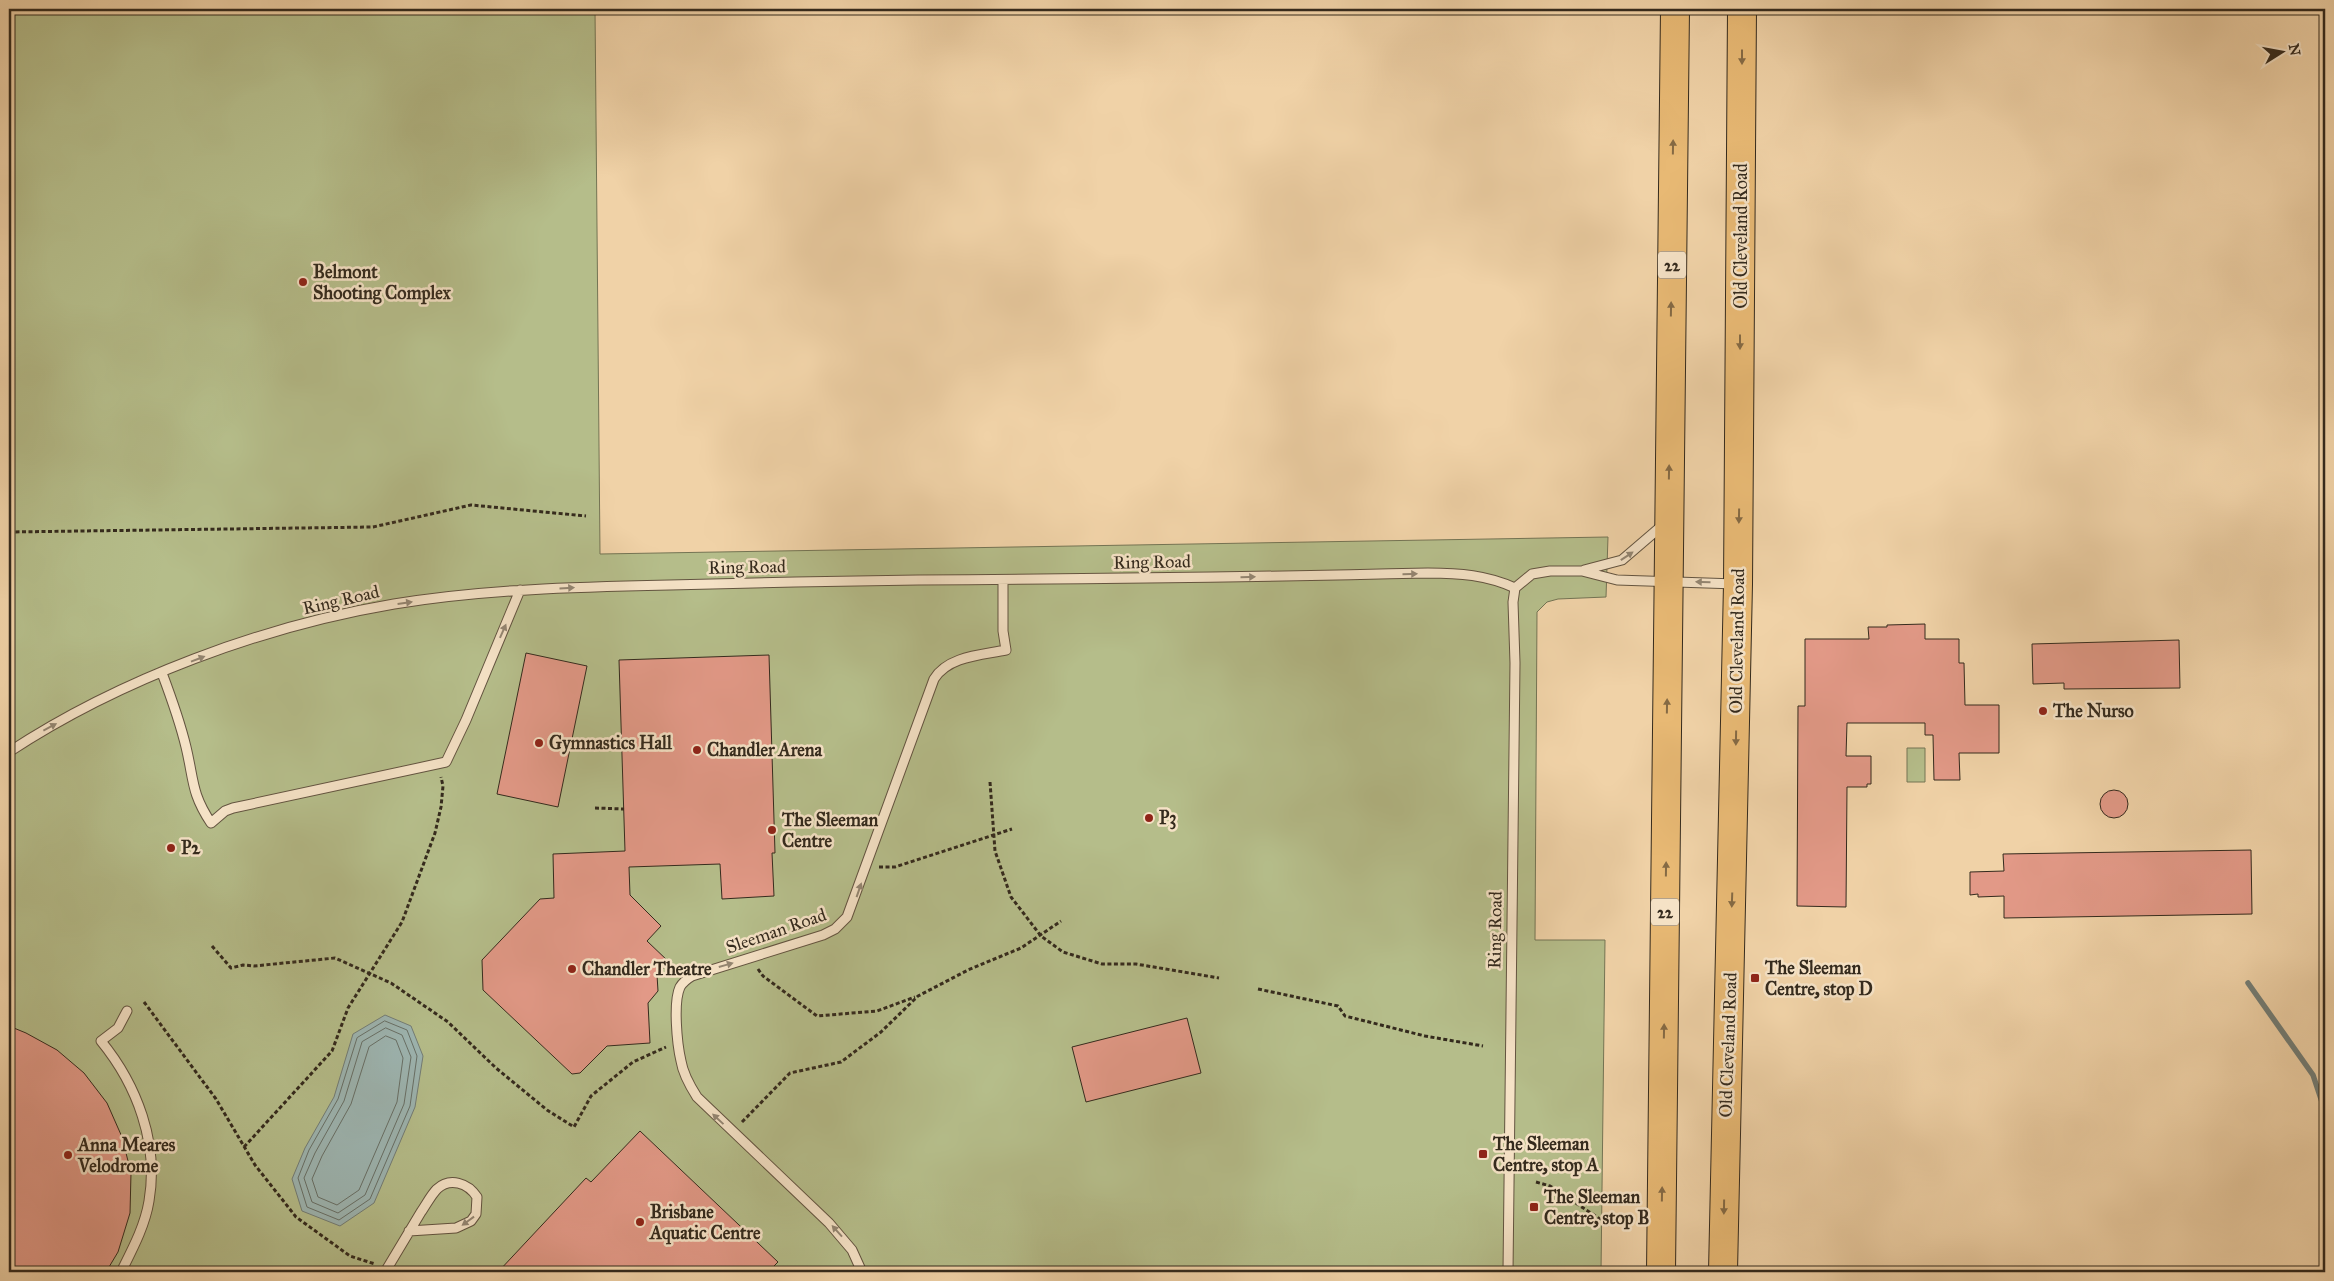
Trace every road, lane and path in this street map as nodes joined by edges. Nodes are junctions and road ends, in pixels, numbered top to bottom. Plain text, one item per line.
1 (1675, 9) edge
2 (1742, 9) edge
3 (586, 516) dead end
4 (1669, 520) junction
5 (9, 532) edge
6 (1582, 571) junction
7 (1003, 580) junction
8 (1668, 582) junction
9 (1738, 584) junction
10 (1515, 588) junction
11 (520, 590) junction
12 (162, 673) junction
13 (9, 752) edge
14 (438, 764) junction
15 (990, 782) dead end
16 (595, 808) dead end
17 (624, 809) dead end
18 (1012, 829) dead end
19 (992, 834) junction
20 (860, 888) junction
21 (1062, 921) dead end
22 (1041, 936) junction
23 (212, 946) dead end
24 (750, 958) junction
25 (369, 973) junction
26 (1219, 978) dead end
27 (1258, 989) dead end
28 (918, 996) junction
29 (144, 1002) dead end
30 (127, 1011) dead end
31 (679, 1045) junction
32 (1483, 1046) dead end
33 (732, 1132) junction
34 (244, 1147) junction
35 (1536, 1182) dead end
36 (1609, 1225) dead end
37 (409, 1232) junction
38 (386, 1269) edge
39 (121, 1272) edge
40 (862, 1272) edge
41 (1508, 1272) edge
42 (1661, 1272) edge
43 (1723, 1272) edge

4 -> 1 highway, 22
2 -> 9 highway, Old Cleveland Road
3 - 5 path
6 -> 4 lane
4 - 8 highway, 22
6 - 8 lane
6 - 10 lane
7 -> 10 lane, Ring Road
11 -> 7 lane, Ring Road
7 - 20 lane, Sleeman Road
9 -> 8 lane
42 -> 8 highway, 22
9 -> 43 highway, Old Cleveland Road
10 - 41 lane, Ring Road
12 -> 11 lane, Ring Road
14 -> 11 lane
13 -> 12 lane, Ring Road
12 - 14 lane
14 - 25 path
15 - 19 path
16 - 17 path
18 - 19 path
19 - 20 path
19 - 22 path
24 -> 20 lane, Sleeman Road
21 - 22 path
22 - 26 path
22 - 28 path
23 - 25 path
24 - 28 path
31 -> 24 lane, Sleeman Road
25 - 31 path
25 - 34 path
27 - 32 path
28 - 33 path
29 - 34 path
30 - 39 lane
33 -> 31 lane, Sleeman Road
40 -> 33 lane, Sleeman Road
34 - 38 path
35 - 36 path
37 -> 37 lane
37 - 38 lane

